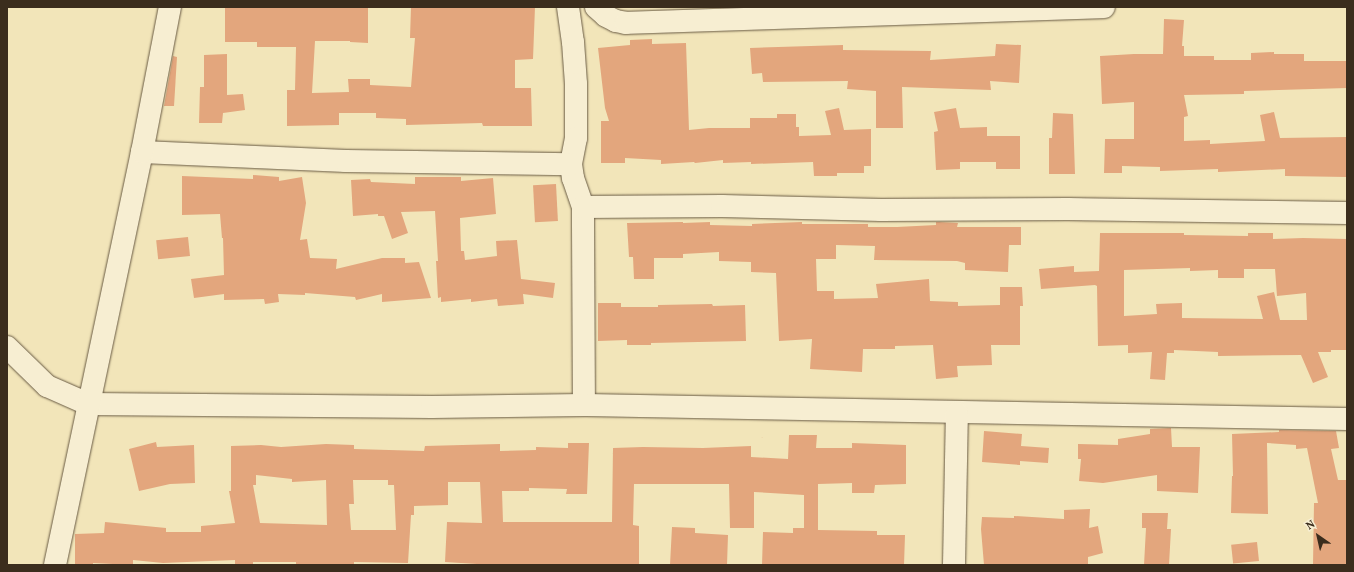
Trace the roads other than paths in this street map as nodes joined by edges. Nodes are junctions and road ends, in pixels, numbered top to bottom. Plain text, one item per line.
1 (170, 7) edge
2 (568, 7) edge
3 (596, 7) edge
4 (1104, 7) edge
5 (142, 152) junction
6 (571, 164) junction
7 (582, 206) junction
8 (1347, 213) edge
9 (7, 347) edge
10 (88, 404) junction
11 (584, 405) junction
12 (957, 413) junction
13 (1347, 419) edge
14 (55, 565) edge
15 (954, 565) edge

1 - 5 street
2 - 6 street
3 - 4 street
5 - 6 street
5 - 10 street
6 - 7 street
7 - 8 street
7 - 11 street
9 - 10 street
10 - 11 street
10 - 14 street
11 - 12 street
12 - 13 street
12 - 15 street

